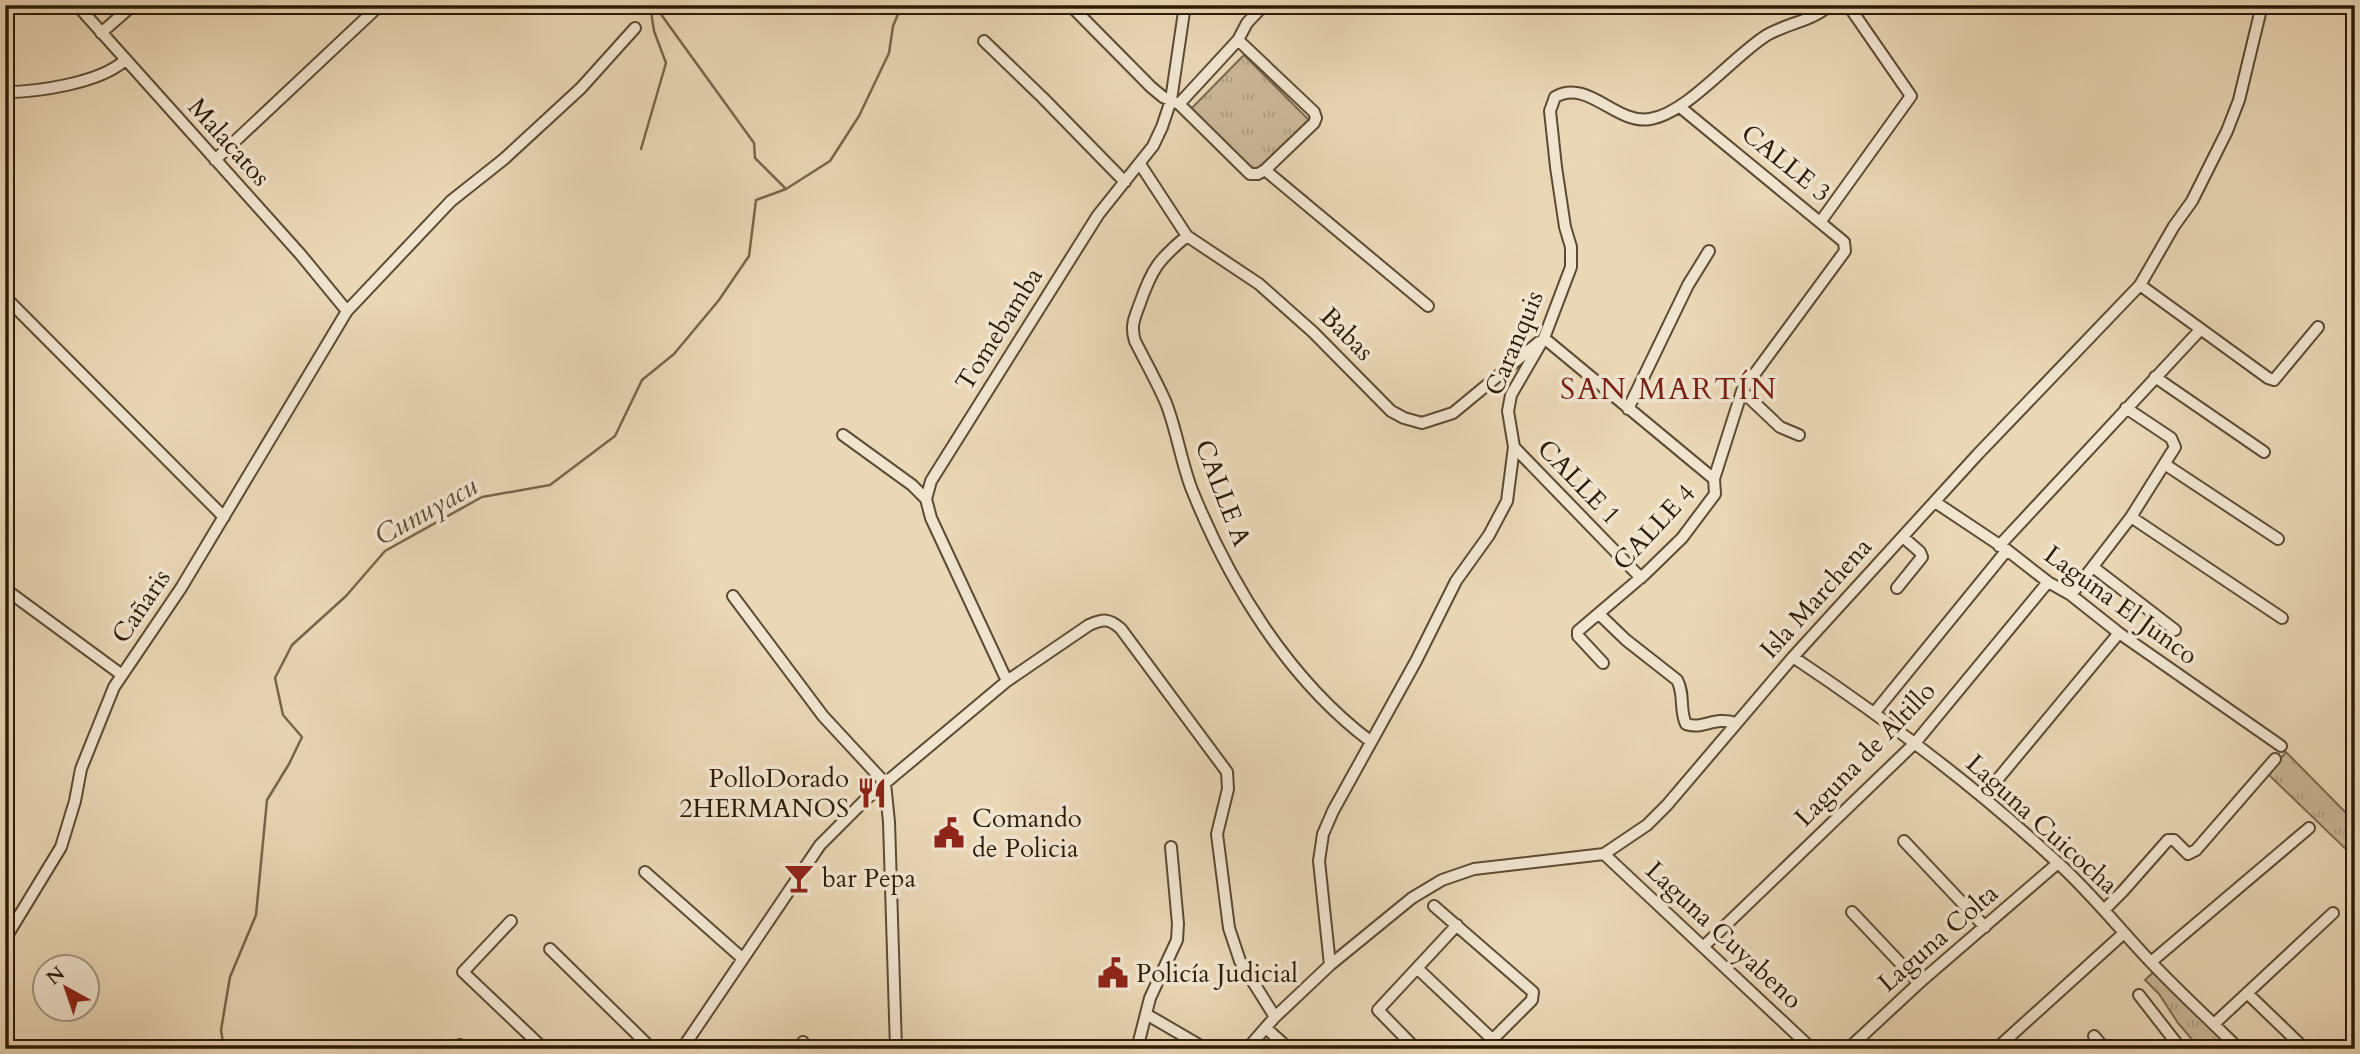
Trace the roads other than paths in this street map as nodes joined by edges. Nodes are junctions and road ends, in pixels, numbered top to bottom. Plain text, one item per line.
1 (77, 5) edge
2 (133, 5) edge
3 (380, 5) edge
4 (1185, 5) edge
5 (1264, 5) edge
6 (1830, 5) edge
7 (1848, 5) edge
8 (2262, 5) edge
9 (1074, 9) dead end
10 (635, 28) dead end
11 (101, 33) junction
12 (1238, 40) junction
13 (984, 41) dead end
14 (124, 61) junction
15 (5, 92) edge
16 (1175, 102) junction
17 (1679, 107) junction
18 (215, 160) junction
19 (1140, 164) junction
20 (1265, 170) junction
21 (1125, 182) junction
22 (1821, 221) junction
23 (1187, 236) junction
24 (1709, 251) dead end
25 (1838, 262) joint
26 (2140, 285) junction
27 (5, 297) edge
28 (1428, 306) dead end
29 (347, 311) junction
30 (2318, 327) dead end
31 (2200, 330) junction
32 (1544, 338) junction
33 (2155, 377) junction
34 (1742, 391) junction
35 (2126, 408) junction
36 (1629, 409) junction
37 (844, 435) dead end
38 (1799, 435) dead end
39 (1514, 447) junction
40 (2264, 452) dead end
41 (2166, 465) junction
42 (1714, 479) junction
43 (926, 499) junction
44 (1935, 502) junction
45 (224, 517) junction
46 (2132, 517) junction
47 (1903, 537) junction
48 (2278, 539) dead end
49 (2003, 548) junction
50 (2093, 567) junction
51 (1641, 578) junction
52 (2048, 582) junction
53 (1897, 588) dead end
54 (5, 589) edge
55 (2071, 595) junction
56 (733, 596) dead end
57 (1599, 614) junction
58 (2282, 618) dead end
59 (2175, 630) dead end
60 (2119, 632) junction
61 (1793, 657) junction
62 (1603, 663) dead end
63 (122, 675) junction
64 (1007, 681) junction
65 (1875, 712) junction
66 (1736, 723) junction
67 (1370, 741) junction
68 (1915, 743) junction
69 (2281, 746) dead end
70 (2275, 759) dead end
71 (886, 783) junction
72 (1983, 797) junction
73 (2309, 828) dead end
74 (1904, 841) dead end
75 (1171, 847) dead end
76 (1604, 854) junction
77 (2059, 863) junction
78 (645, 872) dead end
79 (1434, 906) dead end
80 (2104, 909) junction
81 (1852, 912) dead end
82 (2333, 913) dead end
83 (511, 921) dead end
84 (1457, 925) junction
85 (1985, 927) junction
86 (2124, 933) junction
87 (5, 939) edge
88 (1703, 947) junction
89 (550, 949) dead end
90 (742, 958) junction
91 (2151, 962) junction
92 (1330, 965) junction
93 (1417, 968) junction
94 (1919, 984) junction
95 (2247, 993) junction
96 (2139, 995) dead end
97 (1146, 1014) junction
98 (1275, 1017) junction
99 (2214, 1024) junction
100 (1266, 1028) junction
101 (2095, 1036) dead end
102 (1492, 1039) junction
103 (2179, 1048) edge
104 (446, 1049) edge
105 (464, 1049) edge
106 (544, 1049) edge
107 (652, 1049) edge
108 (682, 1049) edge
109 (896, 1049) edge
110 (1137, 1049) edge
111 (1206, 1049) edge
112 (1247, 1049) edge
113 (1289, 1049) edge
114 (1416, 1049) edge
115 (1483, 1049) edge
116 (1812, 1049) edge
117 (1848, 1049) edge
118 (1996, 1049) edge
119 (2105, 1049) edge
120 (2239, 1049) edge
121 (2305, 1049) edge

1 - 11 street, Malacatos
2 - 11 street
3 - 18 street
4 - 16 street, Tomebamba
5 - 12 street
6 - 17 street, Caranquis
7 - 22 street
8 - 26 street, Isla Marchena
9 - 16 street
10 - 29 street, Cañaris
11 - 14 street, Malacatos
12 - 16 street
12 - 20 street
13 - 21 street
14 - 15 street
14 - 18 street, Malacatos
16 - 19 street, Tomebamba
16 - 20 street
17 - 22 street, CALLE 3
17 - 32 street, Caranquis
18 - 29 street, Malacatos
19 - 21 street, Tomebamba
19 - 23 street, Babas
20 - 28 street
21 - 43 street, Tomebamba
22 - 25 street, CALLE 3
23 - 32 street, Babas
23 - 67 street, CALLE A
24 - 36 street
25 - 34 street, CALLE 4
26 - 31 street
26 - 44 street, Isla Marchena
27 - 45 street
29 - 45 street, Cañaris
30 - 31 street
31 - 33 street
32 - 36 street
32 - 39 street, Caranquis
33 - 35 street
33 - 40 street
34 - 38 street
34 - 42 street, CALLE 4
35 - 41 street
35 - 49 street
36 - 42 street
37 - 43 street
39 - 51 street, CALLE 1
39 - 67 street, Caranquis
41 - 46 street
41 - 48 street
42 - 51 street, CALLE 4
43 - 64 street
44 - 47 street, Isla Marchena
44 - 49 street, Laguna El Junco
45 - 63 street, Cañaris
46 - 50 street
46 - 58 street
47 - 53 street
47 - 61 street, Isla Marchena
49 - 52 street, Laguna El Junco
49 - 65 street
50 - 55 street
50 - 59 street
51 - 57 street, CALLE 4
52 - 55 street, Laguna El Junco
52 - 68 street, Laguna de Altillo
54 - 63 street
55 - 60 street, Laguna El Junco
56 - 71 street
57 - 62 street, CALLE 4
57 - 66 street
60 - 69 street, Laguna El Junco
60 - 72 street
61 - 65 street, Laguna Cuicocha
61 - 66 street, Isla Marchena
63 - 87 street, Cañaris
64 - 71 street
64 - 98 street
65 - 68 street, Laguna Cuicocha
66 - 76 street, Isla Marchena
67 - 92 street, Caranquis
68 - 72 street, Laguna Cuicocha
68 - 88 street, Laguna de Altillo
70 - 80 street
71 - 90 street
71 - 109 street
72 - 77 street, Laguna Cuicocha
73 - 91 street
74 - 85 street
75 - 97 street
76 - 88 street, Laguna Cuyabeno
76 - 92 street, Isla Marchena
77 - 80 street, Laguna Cuicocha
77 - 85 street, Laguna Colta
78 - 90 street
79 - 84 street
80 - 86 street, Laguna Cuicocha
81 - 94 street
82 - 95 street
83 - 106 street
84 - 93 street
84 - 102 street
85 - 94 street, Laguna Colta
86 - 91 street, Laguna Cuicocha
86 - 118 street
88 - 116 street, Laguna Cuyabeno
89 - 107 street
90 - 108 street
91 - 99 street, Laguna Cuicocha
92 - 98 street, Isla Marchena
93 - 102 street
93 - 114 street
94 - 117 street, Laguna Colta
95 - 99 street
95 - 121 street
96 - 103 street
97 - 110 street
97 - 111 street
98 - 100 street, Isla Marchena
99 - 120 street, Laguna Cuicocha
100 - 112 street, Isla Marchena
100 - 113 street
101 - 119 street
102 - 115 street
104 - 105 street

